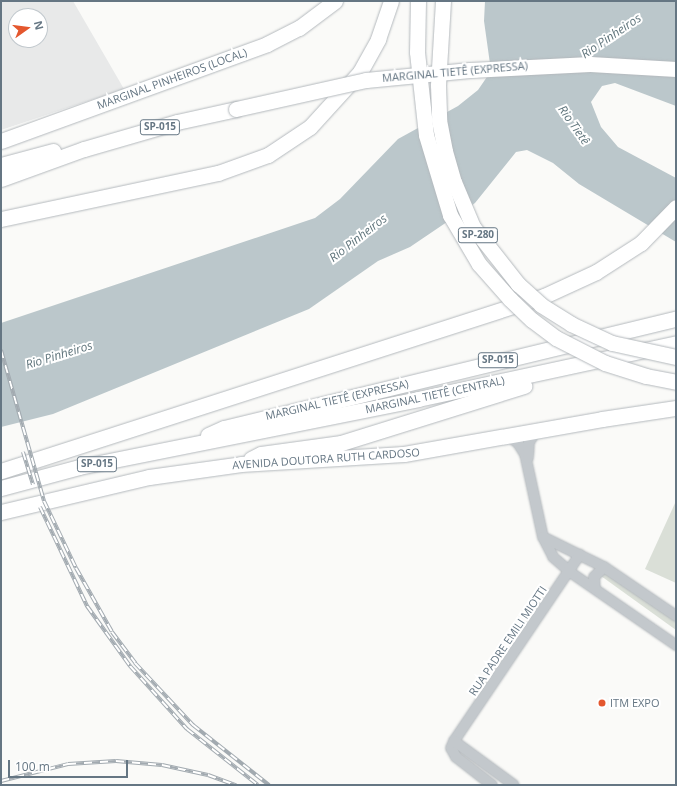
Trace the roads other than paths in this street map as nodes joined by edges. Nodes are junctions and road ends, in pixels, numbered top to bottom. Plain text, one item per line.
1 (335, 1) edge
2 (391, 1) edge
3 (418, 1) edge
4 (443, 1) edge
5 (676, 69) edge
6 (1, 141) edge
7 (84, 149) junction
8 (1, 165) edge
9 (1, 179) edge
10 (676, 207) edge
11 (1, 219) edge
12 (676, 319) edge
13 (676, 343) edge
14 (676, 351) edge
15 (676, 357) edge
16 (676, 382) edge
17 (676, 408) edge
18 (537, 430) junction
19 (508, 436) junction
20 (193, 444) junction
21 (241, 464) junction
22 (528, 466) junction
23 (1, 471) edge
24 (1, 488) edge
25 (1, 512) edge
26 (543, 537) junction
27 (580, 554) junction
28 (604, 567) junction
29 (570, 572) junction
30 (596, 588) junction
31 (676, 616) edge
32 (676, 645) edge
33 (454, 741) junction
34 (492, 785) edge
35 (514, 785) edge

1 - 6 highway, MARGINAL PINHEIROS (LOCAL)
2 - 11 highway
3 - 16 highway, bridge
4 - 15 highway, SP-280, bridge
5 - 7 highway, MARGINAL TIETÊ (EXPRESSA) / SP-015, bridge
7 - 8 highway
7 - 9 highway, SP-015
10 - 23 highway
12 - 20 highway, MARGINAL TIETÊ (EXPRESSA) / SP-015
13 - 20 highway, MARGINAL TIETÊ (CENTRAL)
14 - 21 highway
17 - 18 highway, AVENIDA DOUTORA RUTH CARDOSO
18 - 19 highway, AVENIDA DOUTORA RUTH CARDOSO
18 - 22 street
19 - 21 highway, AVENIDA DOUTORA RUTH CARDOSO
19 - 22 street
20 - 24 highway, MARGINAL TIETÊ (EXPRESSA) / SP-015
21 - 25 highway, AVENIDA DOUTORA RUTH CARDOSO
22 - 26 street
26 - 27 street
26 - 29 street
27 - 28 street
27 - 29 street, RUA PADRE EMILI MIOTTI
28 - 30 street
28 - 31 street
29 - 30 street
29 - 33 street, RUA PADRE EMILI MIOTTI
30 - 32 street
33 - 34 street
33 - 35 street

